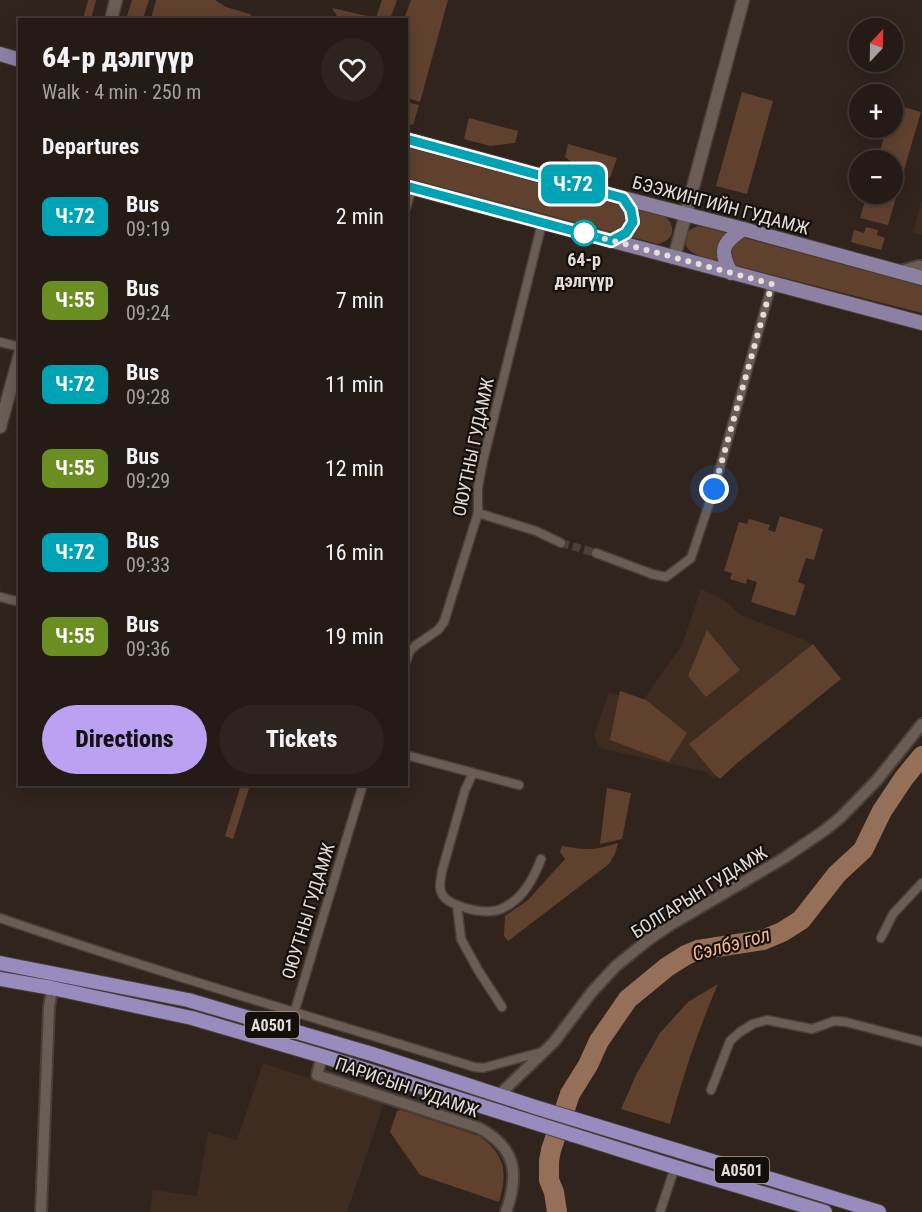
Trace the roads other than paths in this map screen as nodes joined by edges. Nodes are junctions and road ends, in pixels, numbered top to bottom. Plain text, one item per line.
1 (116, 0) edge
2 (743, 0) edge
3 (112, 18) edge
4 (0, 54) edge
5 (18, 59) edge
6 (408, 140) edge
7 (409, 187) edge
8 (623, 198) junction
9 (686, 214) junction
10 (542, 223) junction
11 (743, 229) junction
12 (611, 241) junction
13 (674, 258) junction
14 (922, 266) edge
15 (900, 271) junction
16 (731, 273) junction
17 (922, 278) edge
18 (772, 284) junction
19 (922, 323) edge
20 (0, 342) edge
21 (18, 346) edge
22 (18, 361) edge
23 (0, 427) edge
24 (478, 513) junction
25 (561, 543) tunnel mouth
26 (596, 553) tunnel mouth
27 (2, 597) edge
28 (18, 602) edge
29 (408, 656) edge
30 (922, 724) edge
31 (408, 756) edge
32 (473, 773) junction
33 (519, 785) dead end
34 (362, 786) edge
35 (541, 859) dead end
36 (922, 883) edge
37 (457, 905) junction
38 (0, 918) edge
39 (881, 939) dead end
40 (0, 963) edge
41 (0, 979) edge
42 (52, 988) junction
43 (502, 1007) dead end
44 (294, 1012) junction
45 (289, 1030) junction
46 (922, 1042) edge
47 (542, 1052) junction
48 (322, 1056) junction
49 (711, 1090) dead end
50 (499, 1095) junction
51 (675, 1167) junction
52 (809, 1210) edge
53 (41, 1212) edge
54 (506, 1212) edge
55 (660, 1212) edge
56 (825, 1212) edge
57 (879, 1212) edge

1 - 3 main road
2 - 9 main road
4 - 5 main road
6 - 8 main road, БЭЭЖИНГИЙН ГУДАМЖ
7 - 10 main road
8 - 9 main road, БЭЭЖИНГИЙН ГУДАМЖ
8 - 12 main road
9 - 11 main road, БЭЭЖИНГИЙН ГУДАМЖ
9 - 13 main road
10 - 12 main road
10 - 24 street, ОЮУТНЫ ГУДАМЖ
11 - 15 main road, БЭЭЖИНГИЙН ГУДАМЖ
11 - 16 main road
12 - 13 main road
13 - 16 main road
14 - 15 street
15 - 17 main road, БЭЭЖИНГИЙН ГУДАМЖ
16 - 18 main road
18 - 19 main road
18 - 26 street
20 - 21 street
22 - 23 main road
24 - 25 street
24 - 29 street, ОЮУТНЫ ГУДАМЖ
27 - 28 street
30 - 47 street, БОЛГАРЫН ГУДАМЖ
31 - 32 street
32 - 33 street
32 - 37 street
34 - 44 street, ОЮУТНЫ ГУДАМЖ
35 - 37 street
36 - 39 street
37 - 43 street
38 - 44 street
40 - 45 highway, A0501
41 - 42 highway, A0501
42 - 48 highway, A0501
42 - 53 street
44 - 45 street, ОЮУТНЫ ГУДАМЖ
44 - 47 street
45 - 50 highway, A0501
46 - 49 street
47 - 50 street, БОЛГАРЫН ГУДАМЖ
48 - 51 highway, A0501
48 - 54 street, ПАРИСЫН ГУДАМЖ
50 - 57 highway, A0501
51 - 52 highway, A0501
51 - 55 street
52 - 56 highway, A0501

